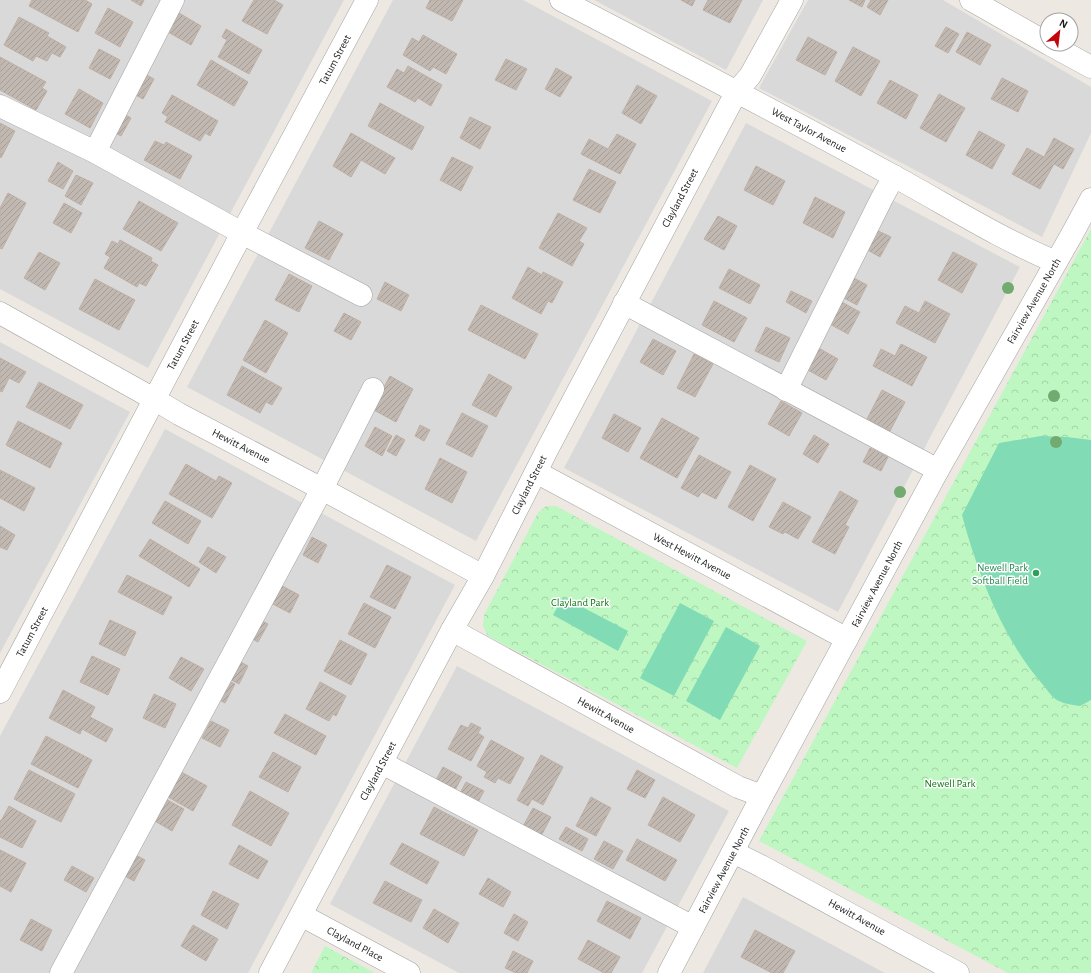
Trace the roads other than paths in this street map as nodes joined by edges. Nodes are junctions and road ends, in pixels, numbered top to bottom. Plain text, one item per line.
1 (172, 0) edge
2 (368, 0) edge
3 (561, 0) edge
4 (792, 0) edge
5 (971, 0) edge
6 (1039, 38) edge
7 (1064, 52) edge
8 (1091, 67) edge
9 (737, 91) junction
10 (0, 106) edge
11 (94, 152) junction
12 (894, 176) junction
13 (1091, 199) edge
14 (242, 233) junction
15 (1056, 262) junction
16 (361, 296) dead end
17 (624, 303) junction
18 (1, 315) edge
19 (373, 388) dead end
20 (786, 390) junction
21 (154, 399) junction
22 (938, 470) junction
23 (536, 472) junction
24 (322, 489) junction
25 (483, 576) junction
26 (452, 630) junction
27 (847, 639) junction
28 (0, 692) edge
29 (382, 763) junction
30 (762, 796) junction
31 (733, 852) junction
32 (301, 915) junction
33 (694, 927) junction
34 (61, 973) edge
35 (270, 973) edge
36 (409, 973) edge
37 (669, 973) edge
38 (958, 973) edge

1 - 11 street
2 - 14 street, Tatum Street
3 - 9 street, West Taylor Avenue
4 - 9 street, Clayland Street
5 - 6 street
7 - 8 street
9 - 12 street, West Taylor Avenue
9 - 17 street, Clayland Street
10 - 11 street
11 - 14 street
12 - 15 street, West Taylor Avenue
12 - 20 street
13 - 15 street, Fairview Avenue North
14 - 16 street
14 - 21 street, Tatum Street
15 - 22 street, Fairview Avenue North
17 - 20 street
17 - 23 street, Clayland Street
18 - 21 street, Hewitt Avenue
19 - 24 street
20 - 22 street
21 - 24 street, Hewitt Avenue
21 - 28 street, Tatum Street
22 - 27 street, Fairview Avenue North
23 - 25 street, Clayland Street
23 - 27 street, West Hewitt Avenue
24 - 25 street, Hewitt Avenue
24 - 34 street
25 - 26 street, Clayland Street
26 - 29 street, Clayland Street
26 - 30 street, Hewitt Avenue
27 - 30 street, Fairview Avenue North
29 - 32 street, Clayland Street
29 - 33 street
30 - 31 street, Fairview Avenue North
31 - 33 street, Fairview Avenue North
31 - 38 street, Hewitt Avenue
32 - 35 street, Clayland Street
32 - 36 street, Clayland Place
33 - 37 street, Fairview Avenue North

